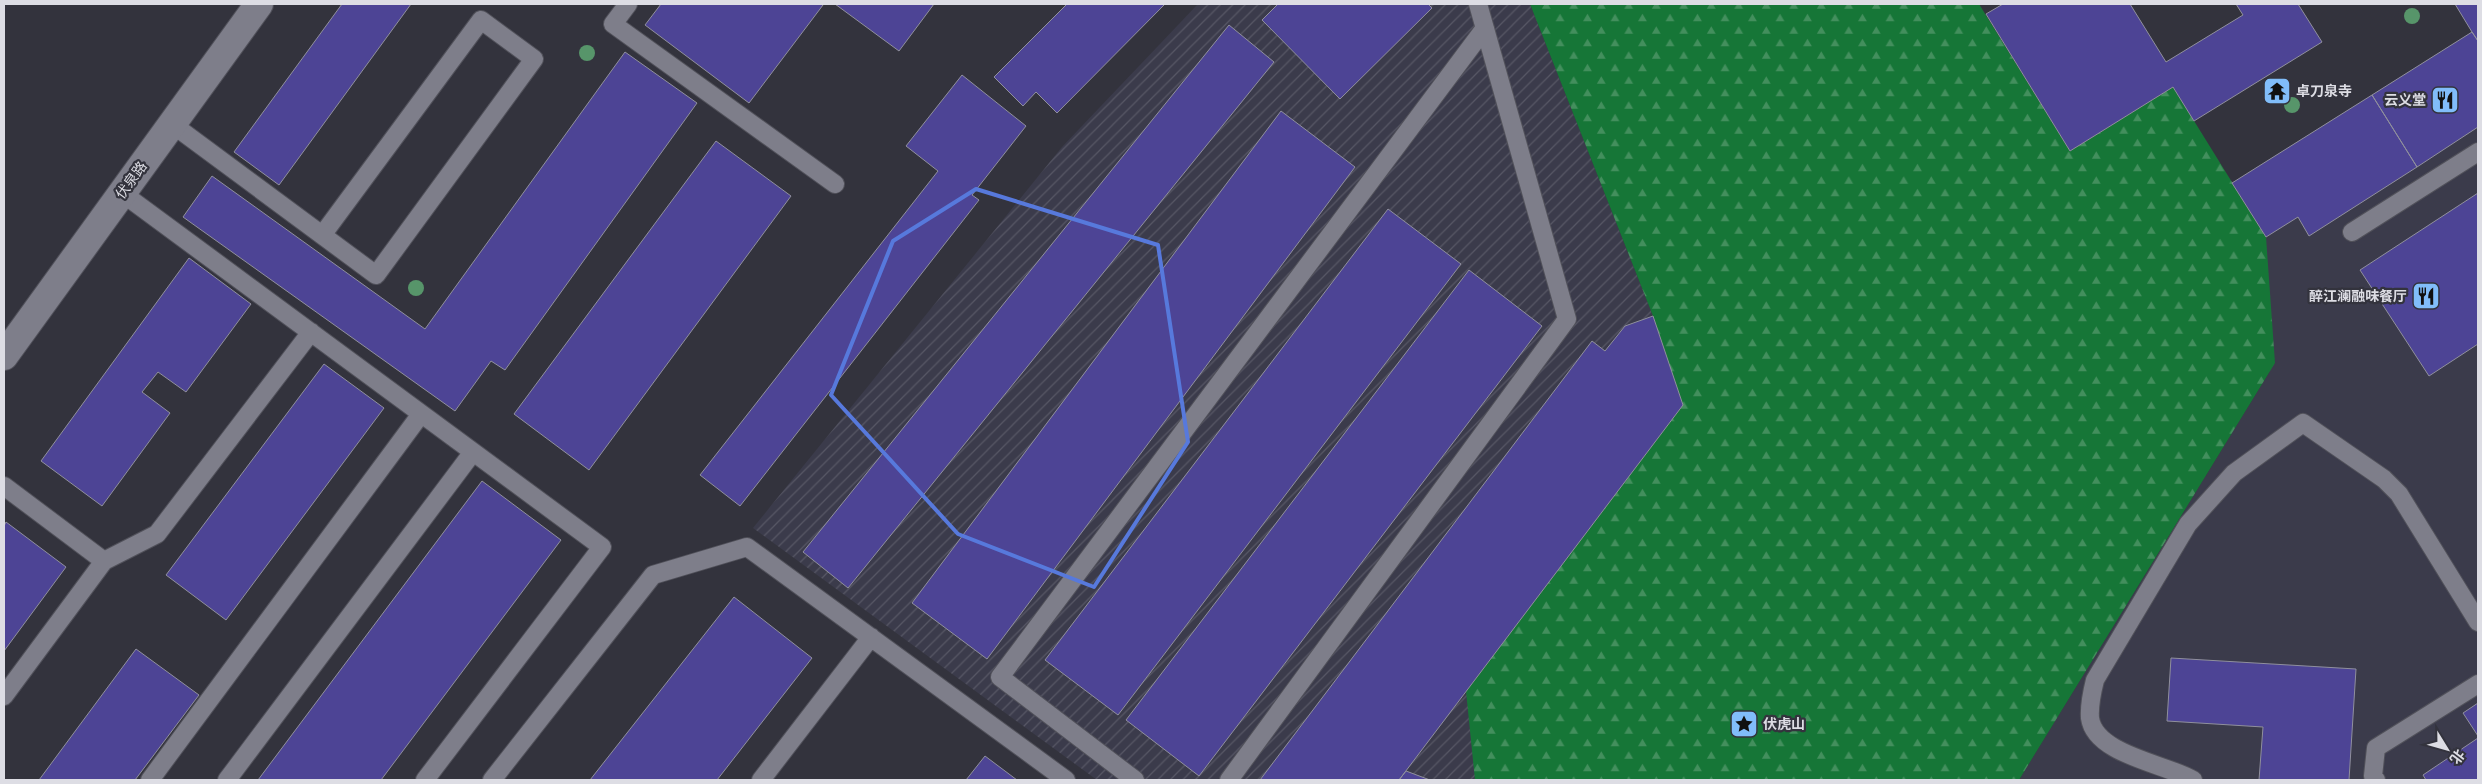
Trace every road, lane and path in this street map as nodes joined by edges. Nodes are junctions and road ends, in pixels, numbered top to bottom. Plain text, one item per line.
1 (259, 4) edge
2 (628, 4) edge
3 (1478, 4) edge
4 (1485, 28) junction
5 (172, 124) junction
6 (2478, 152) edge
7 (835, 184) dead end
8 (122, 192) junction
9 (2352, 232) dead end
10 (323, 234) junction
11 (311, 332) junction
12 (4, 356) edge
13 (421, 414) junction
14 (473, 452) junction
15 (4, 486) edge
16 (104, 560) junction
17 (2478, 622) edge
18 (872, 636) junction
19 (2478, 684) edge
20 (4, 696) edge
21 (150, 780) edge
22 (227, 780) edge
23 (424, 780) edge
24 (492, 780) edge
25 (761, 780) edge
26 (1066, 780) edge
27 (1135, 780) edge
28 (1229, 780) edge
29 (2193, 780) edge
30 (2376, 780) edge

1 - 5 street, 伏泉路
2 - 7 lane
3 - 4 lane
4 - 27 lane
4 - 28 lane
5 - 8 street, 伏泉路
5 - 10 lane
6 - 9 lane
8 - 11 lane
8 - 12 street, 伏泉路
10 - 10 lane
11 - 13 lane
11 - 16 lane
13 - 14 lane
13 - 21 lane
14 - 22 lane
14 - 23 lane
15 - 16 lane
16 - 20 lane
17 - 29 lane
18 - 24 lane
18 - 25 lane
18 - 26 lane
19 - 30 lane

